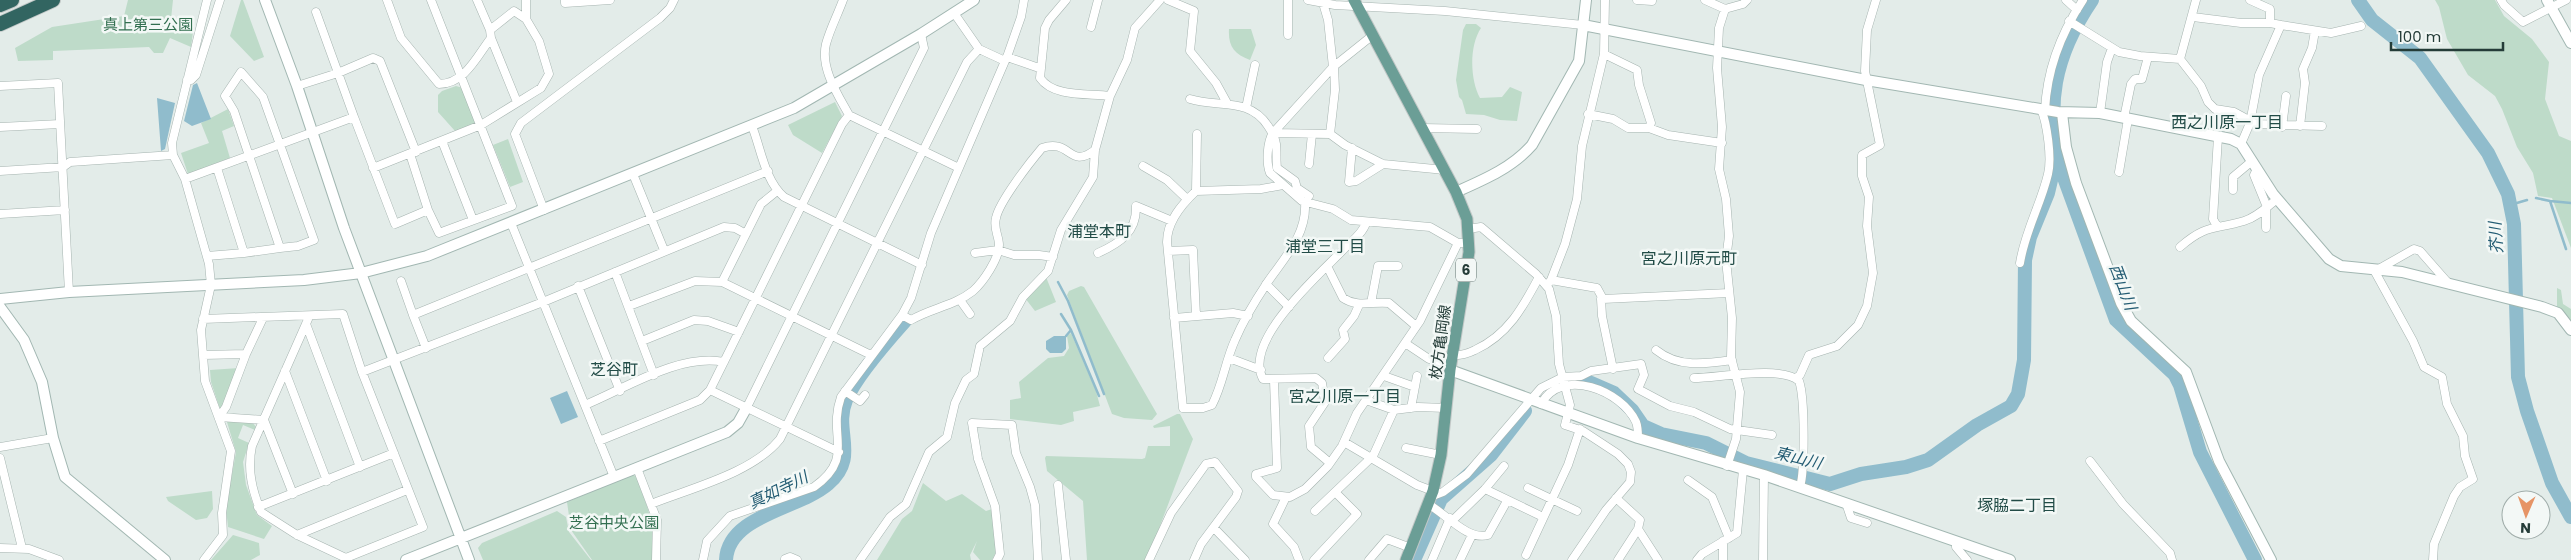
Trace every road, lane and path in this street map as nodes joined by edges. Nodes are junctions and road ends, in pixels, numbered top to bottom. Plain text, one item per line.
1 (12, 0) edge
2 (53, 0) edge
3 (207, 0) edge
4 (220, 0) edge
5 (265, 0) edge
6 (387, 0) edge
7 (431, 0) edge
8 (477, 0) edge
9 (526, 0) edge
10 (565, 0) edge
11 (610, 0) edge
12 (674, 0) edge
13 (844, 0) edge
14 (974, 0) edge
15 (1024, 0) edge
16 (1066, 0) edge
17 (1098, 0) edge
18 (1160, 0) edge
19 (1168, 0) edge
20 (1288, 0) edge
21 (1308, 0) edge
22 (1586, 0) edge
23 (1605, 0) edge
24 (1637, 0) edge
25 (1654, 0) edge
26 (1705, 0) edge
27 (1747, 0) edge
28 (1876, 0) edge
29 (2066, 0) edge
30 (2084, 0) edge
31 (2196, 0) edge
32 (2250, 0) edge
33 (2501, 0) edge
34 (2566, 0) edge
35 (1323, 3) junction
36 (1355, 3) edge
37 (1382, 4) edge
38 (2549, 4) edge
39 (0, 5) edge
40 (1725, 9) junction
41 (2077, 10) junction
42 (316, 12) dead end
43 (954, 13) junction
44 (2193, 16) junction
45 (526, 18) junction
46 (2071, 22) junction
47 (2270, 23) junction
48 (0, 24) edge
49 (1583, 25) junction
50 (2281, 25) junction
51 (2360, 26) dead end
52 (1091, 27) dead end
53 (1604, 29) junction
54 (2315, 32) junction
55 (490, 34) junction
56 (921, 34) junction
57 (1288, 35) dead end
58 (1374, 35) junction
59 (2571, 43) edge
60 (2112, 48) junction
61 (978, 49) junction
62 (1717, 52) junction
63 (1604, 54) junction
64 (2148, 57) junction
65 (1006, 59) junction
66 (2180, 59) junction
67 (1255, 65) dead end
68 (1333, 67) junction
69 (1040, 68) junction
70 (338, 73) junction
71 (462, 77) junction
72 (187, 80) junction
73 (1866, 80) junction
74 (0, 86) edge
75 (296, 86) junction
76 (833, 86) junction
77 (1110, 96) junction
78 (2286, 96) dead end
79 (1190, 98) dead end
80 (517, 102) junction
81 (1227, 103) junction
82 (1246, 108) junction
83 (2043, 109) junction
84 (2060, 113) junction
85 (2100, 113) junction
86 (1588, 114) junction
87 (849, 115) junction
88 (354, 117) junction
89 (2126, 118) junction
90 (2250, 123) junction
91 (60, 124) junction
92 (481, 125) junction
93 (752, 126) junction
94 (2300, 126) junction
95 (2322, 126) dead end
96 (2282, 127) junction
97 (0, 128) edge
98 (1422, 128) junction
99 (1649, 128) junction
100 (1477, 129) dead end
101 (312, 131) junction
102 (883, 132) junction
103 (1273, 133) junction
104 (1197, 134) dead end
105 (1312, 134) junction
106 (1330, 134) junction
107 (2218, 136) junction
108 (442, 141) junction
109 (1722, 143) junction
110 (280, 144) junction
111 (2241, 144) junction
112 (1352, 148) junction
113 (1095, 150) junction
114 (923, 151) junction
115 (413, 153) junction
116 (173, 155) junction
117 (249, 156) junction
118 (1309, 164) dead end
119 (1383, 164) junction
120 (2255, 165) junction
121 (63, 166) junction
122 (1143, 166) dead end
123 (217, 168) junction
124 (373, 168) junction
125 (959, 168) junction
126 (1445, 170) junction
127 (0, 171) edge
128 (768, 171) junction
129 (2119, 172) dead end
130 (633, 174) junction
131 (185, 179) junction
132 (1283, 185) junction
133 (2233, 190) dead end
134 (777, 191) junction
135 (1196, 191) junction
136 (1456, 192) junction
137 (1187, 199) junction
138 (1307, 199) junction
139 (2277, 199) junction
140 (801, 206) junction
141 (2267, 207) junction
142 (65, 210) junction
143 (428, 210) junction
144 (544, 210) junction
145 (0, 214) edge
146 (651, 217) junction
147 (473, 220) junction
148 (1172, 221) junction
149 (511, 223) junction
150 (1366, 223) junction
151 (837, 224) junction
152 (2217, 226) junction
153 (2266, 228) dead end
154 (1468, 229) junction
155 (746, 234) junction
156 (1464, 243) junction
157 (877, 244) junction
158 (2180, 247) dead end
159 (280, 248) junction
160 (664, 250) junction
161 (998, 250) junction
162 (1168, 251) junction
163 (244, 253) junction
164 (975, 253) dead end
165 (1098, 253) dead end
166 (207, 256) junction
167 (1052, 257) junction
168 (2020, 263) dead end
169 (922, 265) junction
170 (528, 266) junction
171 (1327, 266) junction
172 (1398, 266) dead end
173 (2376, 270) junction
174 (615, 272) junction
175 (361, 273) junction
176 (1540, 277) junction
177 (400, 281) dead end
178 (722, 282) junction
179 (1549, 282) junction
180 (1266, 284) junction
181 (2449, 284) junction
182 (211, 285) junction
183 (578, 286) junction
184 (70, 292) junction
185 (1729, 293) junction
186 (756, 298) junction
187 (1601, 299) junction
188 (0, 300) edge
189 (960, 300) junction
190 (543, 302) junction
191 (1371, 303) junction
192 (1359, 304) junction
193 (629, 306) junction
194 (0, 307) edge
195 (1289, 307) junction
196 (970, 314) dead end
197 (413, 315) junction
198 (902, 315) junction
199 (792, 316) junction
200 (1196, 316) junction
201 (1248, 316) junction
202 (263, 318) junction
203 (1174, 318) junction
204 (203, 319) junction
205 (307, 321) junction
206 (1416, 326) junction
207 (2571, 330) edge
208 (739, 332) junction
209 (831, 336) junction
210 (642, 341) junction
211 (1405, 343) junction
212 (426, 348) junction
213 (1656, 350) dead end
214 (246, 354) junction
215 (871, 355) junction
216 (203, 356) junction
217 (1229, 358) junction
218 (1328, 358) dead end
219 (394, 360) junction
220 (1732, 360) junction
221 (724, 362) junction
222 (1451, 363) junction
223 (1613, 369) junction
224 (1261, 370) junction
225 (285, 371) junction
226 (362, 372) junction
227 (1737, 374) junction
228 (654, 375) junction
229 (1384, 376) junction
230 (1417, 376) dead end
231 (1694, 378) dead end
232 (1796, 378) junction
233 (1274, 380) junction
234 (1564, 382) junction
235 (1415, 387) junction
236 (710, 390) junction
237 (620, 391) junction
238 (845, 391) junction
239 (865, 395) dead end
240 (1366, 400) junction
241 (1536, 402) junction
242 (585, 405) junction
243 (747, 407) junction
244 (1411, 408) junction
245 (1446, 408) junction
246 (1394, 410) junction
247 (1567, 412) junction
248 (219, 417) junction
249 (264, 420) junction
250 (786, 428) junction
251 (1580, 429) junction
252 (1738, 430) junction
253 (1772, 435) dead end
254 (53, 438) junction
255 (1638, 438) junction
256 (599, 441) junction
257 (1344, 442) junction
258 (0, 447) edge
259 (1406, 448) dead end
260 (839, 452) junction
261 (394, 453) junction
262 (1441, 455) junction
263 (0, 458) edge
264 (1371, 458) junction
265 (1730, 459) junction
266 (2090, 461) dead end
267 (1330, 463) junction
268 (1504, 466) dead end
269 (360, 467) junction
270 (637, 468) junction
271 (1743, 470) junction
272 (1764, 474) junction
273 (614, 477) junction
274 (327, 480) junction
275 (1688, 480) dead end
276 (1802, 480) junction
277 (1058, 484) dead end
278 (1528, 488) dead end
279 (1485, 489) junction
280 (407, 490) junction
281 (1336, 493) junction
282 (293, 494) junction
283 (1286, 497) junction
284 (1616, 498) junction
285 (1552, 500) junction
286 (1507, 501) junction
287 (1433, 502) junction
288 (1846, 503) junction
289 (651, 504) junction
290 (258, 507) junction
291 (1315, 511) dead end
292 (1577, 511) dead end
293 (1543, 517) junction
294 (1451, 519) junction
295 (1867, 523) dead end
296 (1214, 528) junction
297 (1638, 529) junction
298 (1472, 535) junction
299 (298, 536) junction
300 (461, 539) junction
301 (1726, 540) junction
302 (1956, 542) junction
303 (0, 548) edge
304 (22, 548) junction
305 (1411, 548) junction
306 (1526, 555) dead end
307 (38, 556) edge
308 (363, 557) edge
309 (410, 559) edge
310 (784, 559) edge
311 (59, 560) edge
312 (165, 560) edge
313 (204, 560) edge
314 (469, 560) edge
315 (656, 560) edge
316 (703, 560) edge
317 (797, 560) edge
318 (860, 560) edge
319 (997, 560) edge
320 (1038, 560) edge
321 (1066, 560) edge
322 (1149, 560) edge
323 (1194, 560) edge
324 (1245, 560) edge
325 (1298, 560) edge
326 (1314, 560) edge
327 (1370, 560) edge
328 (1406, 560) edge
329 (1432, 560) edge
330 (1460, 560) edge
331 (1572, 560) edge
332 (1618, 560) edge
333 (1658, 560) edge
334 (1697, 560) edge
335 (1723, 560) edge
336 (1763, 560) edge
337 (1967, 560) edge
338 (2010, 560) edge
339 (2172, 560) edge
340 (2271, 560) edge
341 (2433, 560) edge

1 - 39 highway
2 - 48 highway
3 - 72 street
4 - 72 street
5 - 75 street
6 - 71 street
7 - 71 street
8 - 55 street
9 - 45 street
10 - 11 street
12 - 144 street
13 - 76 street
14 - 43 street
15 - 65 street
16 - 69 street
17 - 52 street
18 - 77 street
19 - 81 street
20 - 57 street
21 - 35 street
22 - 49 street
23 - 53 street
24 - 25 street
26 - 40 street
27 - 40 street
28 - 73 street
29 - 41 street
30 - 41 street
31 - 44 street
32 - 47 street
33 - 38 street
34 - 38 street
35 - 36 street
35 - 68 street
36 - 37 street
36 - 58 main road, 枚方亀岡線 / 6
37 - 49 street
38 - 59 street
40 - 62 street
41 - 46 street
42 - 70 street
43 - 56 street
43 - 61 street
44 - 47 street
44 - 66 street
45 - 55 street
45 - 80 street
46 - 60 street
46 - 83 street
47 - 50 street
49 - 53 street
49 - 136 street
50 - 54 street
50 - 90 street
51 - 54 street
53 - 62 street
53 - 63 street
54 - 94 street
55 - 71 street
55 - 80 street
56 - 76 street
56 - 102 street
58 - 68 street
58 - 98 main road, 枚方亀岡線 / 6
60 - 64 street
60 - 85 street
61 - 65 street
61 - 114 street
62 - 73 street
62 - 109 street
63 - 86 street
63 - 99 street
64 - 66 street
64 - 89 street
65 - 69 street
65 - 125 street
66 - 90 street
67 - 82 street
68 - 103 street
68 - 106 street
69 - 77 street
70 - 75 street
70 - 88 street
70 - 115 street
71 - 92 street
72 - 116 street
73 - 83 street
73 - 232 street
74 - 91 street
75 - 101 street
76 - 87 street
76 - 93 street
77 - 113 street
78 - 96 street
79 - 81 street
80 - 92 street
81 - 82 street
82 - 103 street
83 - 84 street
83 - 168 street
84 - 85 street
84 - 340 street
85 - 89 street
86 - 99 street
86 - 179 street
87 - 102 street
87 - 140 street
88 - 101 street
88 - 124 street
89 - 107 street
89 - 129 street
90 - 96 street
90 - 111 street
91 - 97 street
91 - 121 street
92 - 108 street
92 - 147 street
93 - 128 street
93 - 130 street
94 - 95 street
94 - 96 street
98 - 100 street
98 - 126 main road, 枚方亀岡線 / 6
99 - 109 street
101 - 110 street
101 - 175 street
102 - 114 street
102 - 151 street
103 - 105 street
103 - 132 street
103 - 138 street
104 - 135 street
105 - 106 street
105 - 118 street
106 - 112 street
107 - 111 street
107 - 152 street
108 - 115 street
108 - 147 street
109 - 185 street
110 - 117 street
110 - 117 street
110 - 159 street
111 - 120 street
112 - 119 street
112 - 119 street
113 - 161 street
113 - 167 street
114 - 125 street
114 - 157 street
115 - 124 street
115 - 143 street
116 - 121 street
116 - 131 street
117 - 123 street
117 - 159 street
119 - 126 street
120 - 133 street
120 - 139 street
120 - 141 street
121 - 127 street
121 - 142 street
122 - 137 street
123 - 131 street
123 - 163 street
124 - 143 street
125 - 169 street
126 - 136 main road, 枚方亀岡線 / 6
128 - 134 street
128 - 146 street
130 - 144 street
130 - 146 street
131 - 166 street
132 - 135 street
132 - 138 street
134 - 140 street
134 - 155 street
135 - 137 street
136 - 154 main road, 枚方亀岡線 / 6
137 - 148 street
138 - 150 street
138 - 180 street
139 - 141 street
139 - 173 street
140 - 151 street
140 - 186 street
141 - 152 street
141 - 153 street
142 - 145 street
142 - 184 street
143 - 147 street
144 - 149 street
146 - 160 street
146 - 170 street
148 - 162 street
148 - 165 street
149 - 170 street
149 - 175 street
150 - 156 street
150 - 171 street
151 - 157 street
151 - 199 street
152 - 158 street
154 - 156 main road, 枚方亀岡線 / 6
154 - 176 street
155 - 160 street
155 - 178 street
156 - 206 street
156 - 222 main road, 枚方亀岡線 / 6
157 - 169 street
157 - 209 street
159 - 163 street
160 - 174 street
161 - 164 street
161 - 167 street
161 - 189 street
162 - 200 street
162 - 203 street
163 - 166 street
166 - 182 street
167 - 318 street
169 - 198 street
170 - 190 street
170 - 197 street
171 - 192 street
171 - 195 street
172 - 191 street
173 - 181 street
173 - 181 street
173 - 341 street
174 - 183 street
174 - 193 street
175 - 182 street
175 - 219 street
176 - 179 street
176 - 222 street
177 - 197 street
178 - 186 street
178 - 193 street
179 - 187 street
179 - 234 street
180 - 195 street
180 - 201 street
181 - 207 street
182 - 184 street
182 - 204 street
183 - 190 street
183 - 237 street
184 - 188 street
185 - 187 street
185 - 220 street
186 - 199 street
186 - 208 street
187 - 223 street
189 - 196 street
189 - 198 street
190 - 212 street
190 - 242 street
191 - 192 street
191 - 206 street
192 - 218 street
193 - 210 street
194 - 254 street
195 - 224 street
197 - 212 street
198 - 215 street
199 - 209 street
199 - 243 street
200 - 201 street
200 - 203 street
201 - 217 street
202 - 204 street
202 - 205 street
202 - 214 street
203 - 217 street
204 - 216 street
205 - 225 street
205 - 226 street
205 - 269 street
206 - 211 street
208 - 210 street
208 - 221 street
209 - 215 street
209 - 250 street
210 - 228 street
211 - 222 street
211 - 229 street
212 - 219 street
213 - 220 street
214 - 216 street
214 - 248 street
215 - 238 street
216 - 248 street
217 - 224 street
219 - 226 street
219 - 300 street
220 - 227 street
221 - 228 street
221 - 236 street
222 - 241 street
222 - 245 main road, 枚方亀岡線 / 6
223 - 234 street
223 - 252 street
224 - 233 street
225 - 249 street
225 - 274 street
226 - 261 street
227 - 231 street
227 - 232 street
227 - 252 street
228 - 237 street
229 - 235 street
229 - 240 street
230 - 235 street
232 - 276 street
233 - 267 street
233 - 283 street
234 - 241 street
234 - 241 street
234 - 247 street
234 - 255 street
235 - 244 street
236 - 243 street
236 - 256 street
237 - 242 street
238 - 239 street
238 - 260 street
240 - 246 street
240 - 257 street
241 - 247 street
241 - 287 street
242 - 256 street
243 - 250 street
243 - 270 street
244 - 245 street
244 - 246 street
245 - 262 main road, 枚方亀岡線 / 6
246 - 264 street
247 - 251 street
247 - 255 street
248 - 249 street
248 - 313 street
249 - 282 street
249 - 290 street
250 - 260 street
250 - 289 street
251 - 284 street
251 - 285 street
252 - 253 street
252 - 265 street
254 - 258 street
254 - 312 street
255 - 265 street
256 - 273 street
257 - 264 street
257 - 267 street
259 - 262 street
260 - 316 street
261 - 269 street
261 - 280 street
262 - 287 main road, 枚方亀岡線 / 6
263 - 304 street
264 - 281 street
264 - 287 street
265 - 271 street
266 - 339 street
267 - 283 street
268 - 279 street
269 - 274 street
270 - 273 street
270 - 289 street
271 - 272 street
271 - 301 street
272 - 276 street
272 - 336 street
273 - 300 street
274 - 282 street
275 - 301 street
276 - 288 street
277 - 321 street
278 - 285 street
279 - 286 street
279 - 294 street
280 - 299 street
280 - 308 street
281 - 291 street
281 - 326 street
282 - 290 street
283 - 325 street
284 - 297 street
284 - 331 street
285 - 292 street
285 - 293 street
286 - 293 street
286 - 298 street
287 - 294 street
287 - 305 main road, 枚方亀岡線 / 6
288 - 295 street
288 - 302 street
289 - 315 street
290 - 299 street
293 - 306 street
294 - 298 street
294 - 329 street
296 - 322 street
296 - 323 street
296 - 324 street
297 - 332 street
297 - 333 street
298 - 330 street
299 - 308 street
300 - 309 street
300 - 314 street
301 - 334 street
301 - 335 street
302 - 337 street
302 - 338 street
303 - 304 street
304 - 307 street
305 - 327 street
305 - 328 main road, 枚方亀岡線 / 6
307 - 311 street
310 - 317 street
319 - 320 street

